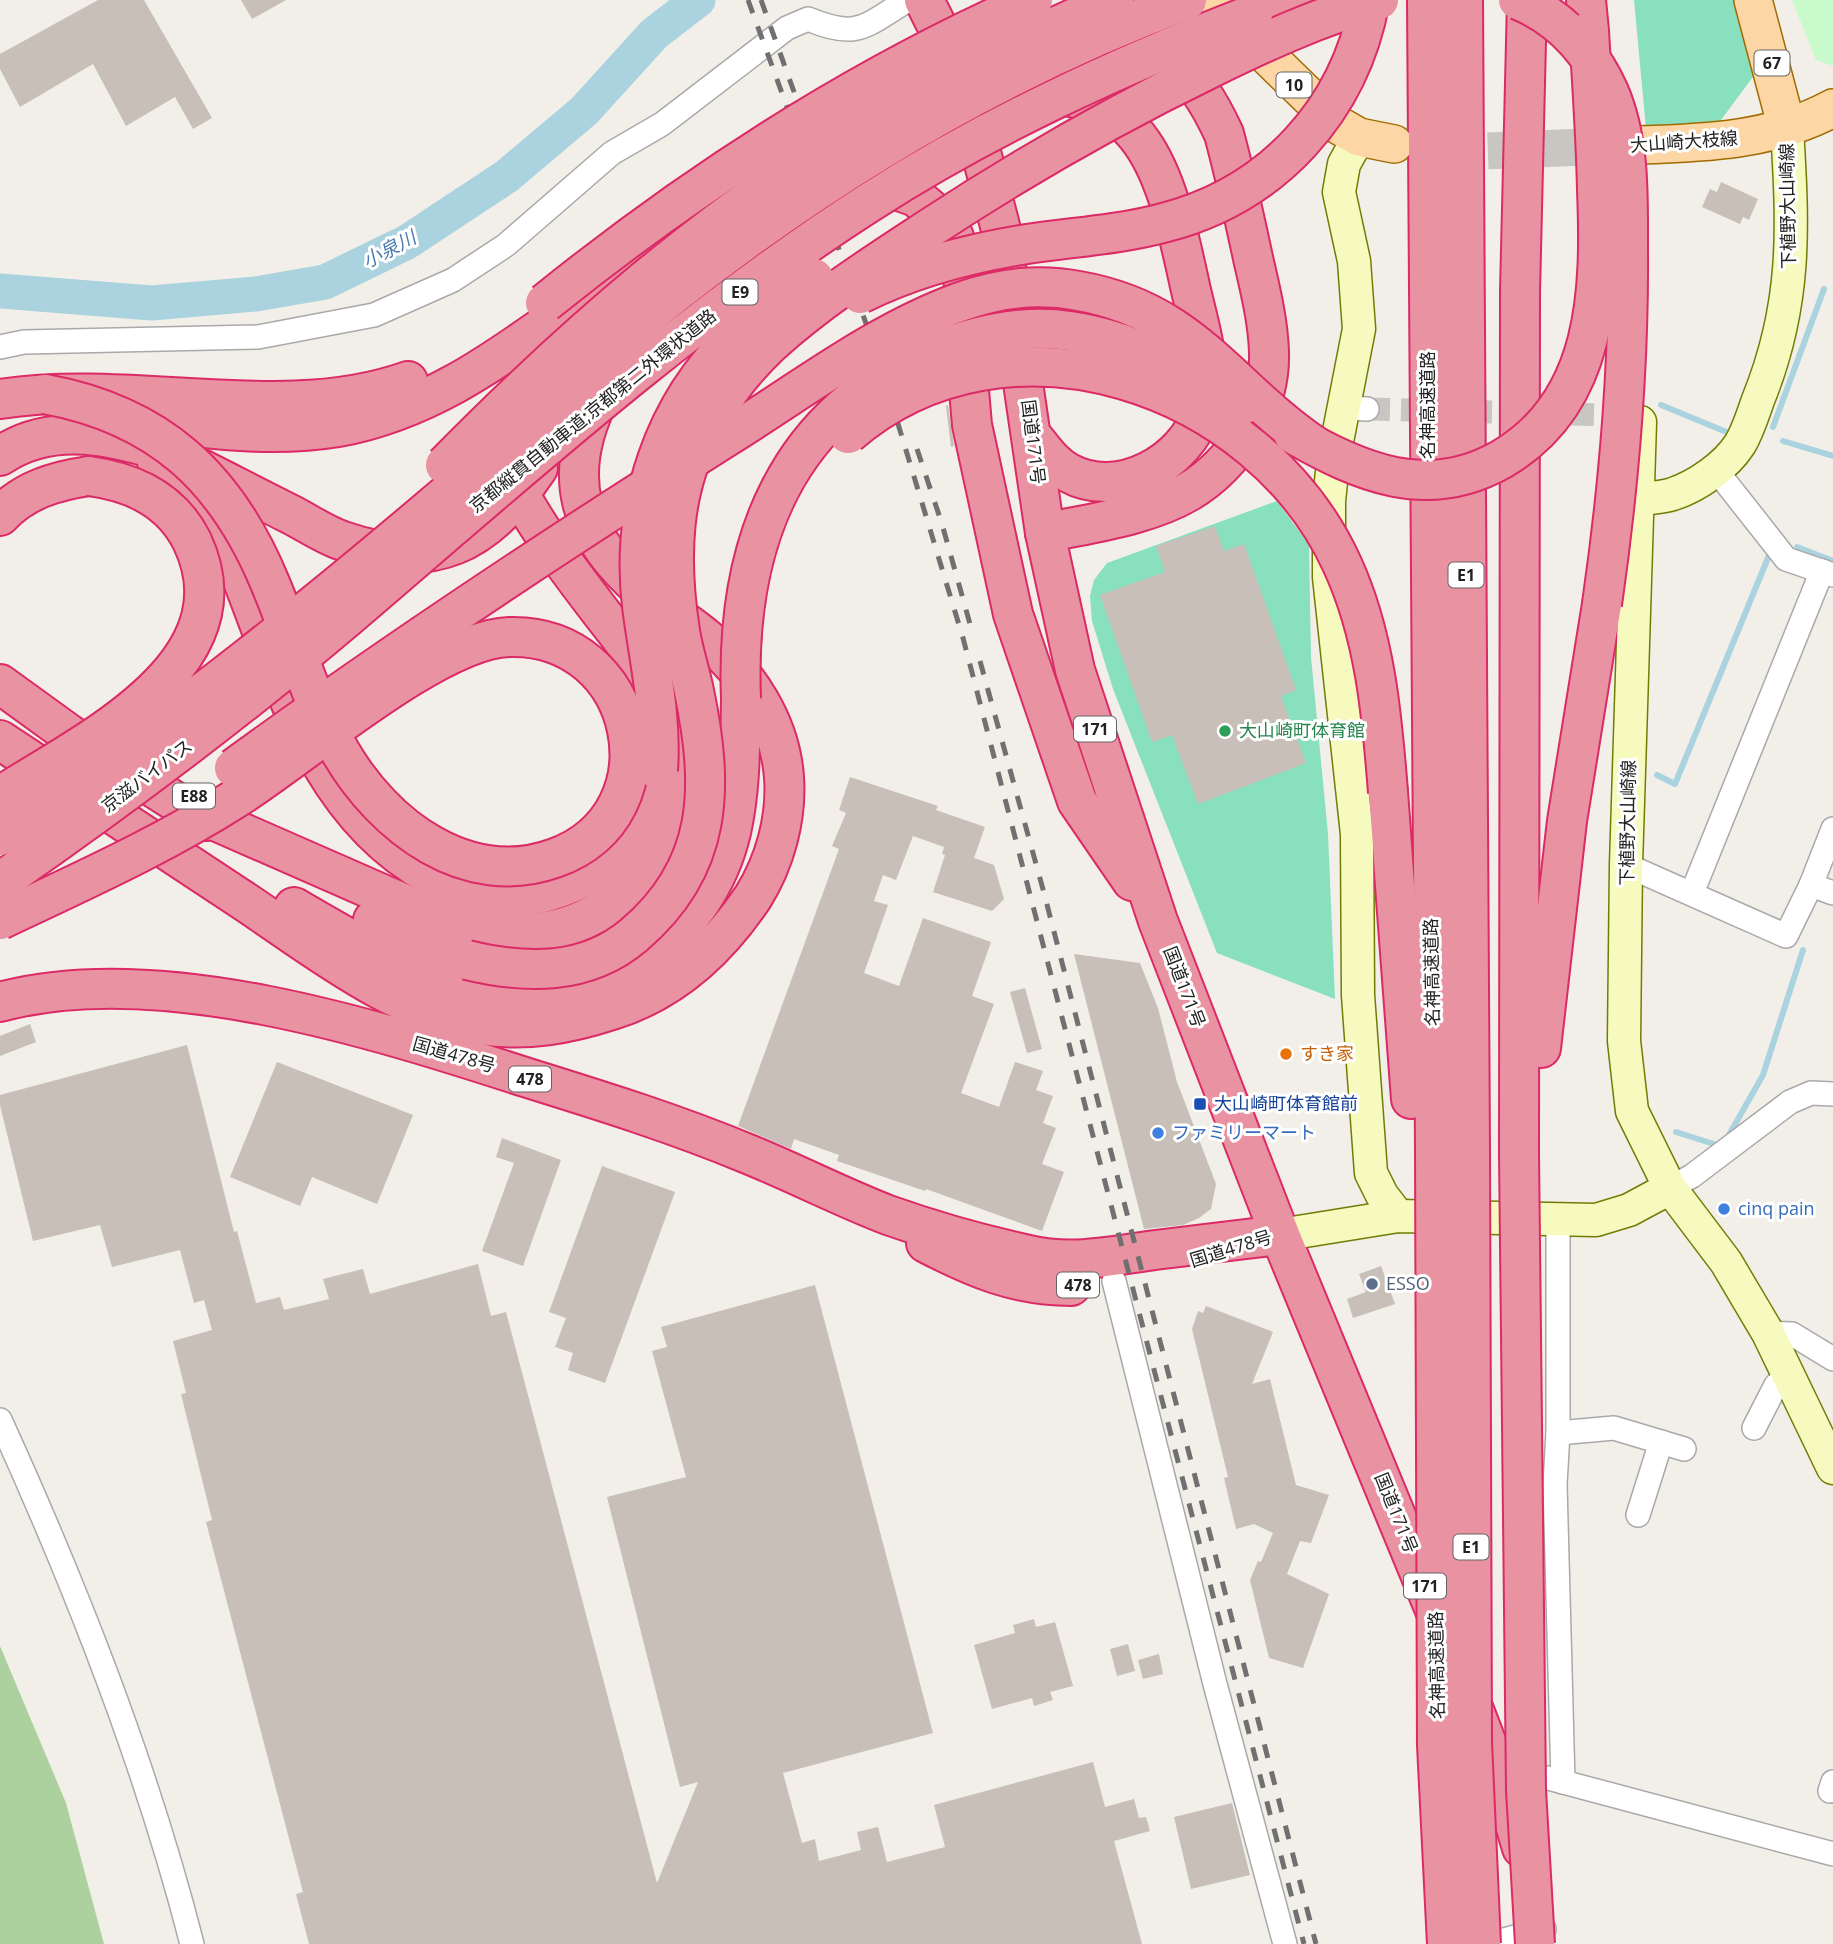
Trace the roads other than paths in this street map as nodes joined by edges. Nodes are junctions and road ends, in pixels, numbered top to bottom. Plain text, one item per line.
1 (908, 0) edge
2 (924, 0) edge
3 (1033, 0) edge
4 (1114, 0) edge
5 (1187, 0) edge
6 (1210, 0) edge
7 (1292, 0) edge
8 (1370, 0) edge
9 (1379, 0) edge
10 (1427, 0) edge
11 (1463, 0) edge
12 (1516, 0) edge
13 (1527, 0) edge
14 (1753, 0) edge
15 (1253, 14) junction
16 (1587, 15) edge
17 (990, 47) dead end
18 (906, 89) dead end
19 (1013, 97) dead end
20 (1833, 108) edge
21 (1787, 128) junction
22 (939, 130) dead end
23 (1359, 136) junction
24 (1394, 144) tunnel mouth
25 (1613, 146) tunnel mouth
26 (759, 228) junction
27 (606, 282) junction
28 (1520, 292) junction
29 (626, 343) junction
30 (0, 347) edge
31 (45, 394) junction
32 (0, 399) edge
33 (1640, 414) joint
34 (1609, 415) tunnel mouth
35 (706, 426) junction
36 (0, 433) edge
37 (101, 435) junction
38 (1032, 436) junction
39 (1315, 446) junction
40 (0, 456) edge
41 (1716, 470) junction
42 (1636, 499) junction
43 (0, 516) edge
44 (1045, 533) junction
45 (1827, 573) edge
46 (275, 649) junction
47 (0, 670) edge
48 (0, 684) edge
49 (741, 699) junction
50 (0, 713) edge
51 (43, 715) junction
52 (0, 740) edge
53 (0, 796) edge
54 (186, 808) junction
55 (1833, 829) edge
56 (0, 836) edge
57 (172, 853) junction
58 (1626, 865) junction
59 (0, 882) edge
60 (1811, 885) junction
61 (1692, 893) junction
62 (1833, 893) edge
63 (0, 919) edge
64 (1158, 921) junction
65 (331, 928) junction
66 (459, 972) junction
67 (0, 1002) edge
68 (1833, 1094) edge
69 (1440, 1150) junction
70 (1519, 1153) junction
71 (1371, 1172) junction
72 (1670, 1188) junction
73 (888, 1214) junction
74 (1398, 1216) junction
75 (1558, 1219) junction
76 (1337, 1226) junction
77 (1280, 1235) junction
78 (1114, 1281) junction
79 (1768, 1333) junction
80 (1833, 1359) edge
81 (1790, 1377) junction
82 (0, 1420) edge
83 (1754, 1428) dead end
84 (1558, 1433) junction
85 (1661, 1442) junction
86 (1684, 1449) dead end
87 (1833, 1468) edge
88 (1639, 1516) dead end
89 (1494, 1764) junction
90 (1563, 1782) junction
91 (1833, 1854) edge
92 (1544, 1939) edge
93 (192, 1944) edge
94 (1285, 1944) edge
95 (1447, 1944) edge
96 (1481, 1944) edge
97 (1489, 1944) edge

1 - 30 street
2 - 38 highway, 国道171号 / 171
3 - 31 highway, bridge
4 - 46 highway, bridge
5 - 46 highway, 京都縦貫自動車道;京都第二外環状道路 / E9, bridge
6 - 23 main road, 10
7 - 15 highway, 京都縦貫自動車道;京都第二外環状道路 / E9
8 - 35 highway, bridge
9 - 35 highway, bridge
10 - 69 highway, 名神高速道路 / E1
11 - 69 highway, 名神高速道路 / E1
12 - 28 highway
12 - 70 highway, bridge
13 - 28 highway
14 - 21 main road, 67
15 - 37 highway, bridge
15 - 46 highway, 京都縦貫自動車道;京都第二外環状道路 / E9, bridge
16 - 39 highway, bridge
17 - 44 highway
18 - 27 highway
19 - 38 highway
20 - 21 main road, 大山崎大枝線
21 - 25 main road, 大山崎大枝線
21 - 41 street, 下植野大山崎線
22 - 26 highway
23 - 24 main road, 10
23 - 71 street
26 - 29 highway
26 - 64 highway
27 - 36 highway
27 - 54 highway, bridge
28 - 70 highway
29 - 37 highway
29 - 57 highway
31 - 32 highway
31 - 63 highway, bridge
33 - 34 street
33 - 42 street
35 - 66 highway, bridge
37 - 40 highway
38 - 44 highway, 国道171号 / 171
39 - 49 highway, bridge
39 - 63 highway, E88, bridge
41 - 42 street, 下植野大山崎線
41 - 45 street
42 - 58 street, 下植野大山崎線
43 - 53 highway, bridge
44 - 64 highway, 国道171号 / 171
45 - 61 street
46 - 56 highway, 京滋バイパス, bridge
46 - 59 highway, 京滋バイパス / E88, bridge
47 - 51 highway
48 - 51 highway
49 - 66 highway
49 - 69 highway, bridge
50 - 65 highway
51 - 54 highway
52 - 57 highway
54 - 66 highway
55 - 60 street
57 - 65 highway
58 - 61 street
58 - 72 street, 下植野大山崎線
60 - 61 street
60 - 62 street
64 - 77 highway, 国道171号 / 171
65 - 66 highway
67 - 73 highway, 国道478号 / 478
68 - 72 street
69 - 95 highway, 名神高速道路 / E1, bridge
69 - 96 highway, 名神高速道路 / E1, bridge
70 - 92 highway, bridge
71 - 74 street
71 - 76 street
72 - 75 street
72 - 79 street, 下植野大山崎線
73 - 77 highway, 国道478号 / 478
73 - 78 highway, 国道478号 / 478
74 - 75 street
74 - 76 street
75 - 84 street
76 - 77 street
77 - 78 highway, 国道478号 / 478
77 - 89 highway, 国道171号 / 171
78 - 94 street
79 - 80 street
79 - 81 street, 下植野大山崎線
81 - 83 street
81 - 87 street, 下植野大山崎線
82 - 93 street
84 - 85 street
84 - 90 street
85 - 86 street
85 - 88 street
89 - 90 street
89 - 92 highway, 国道171号 / 171
90 - 91 street
92 - 97 street

